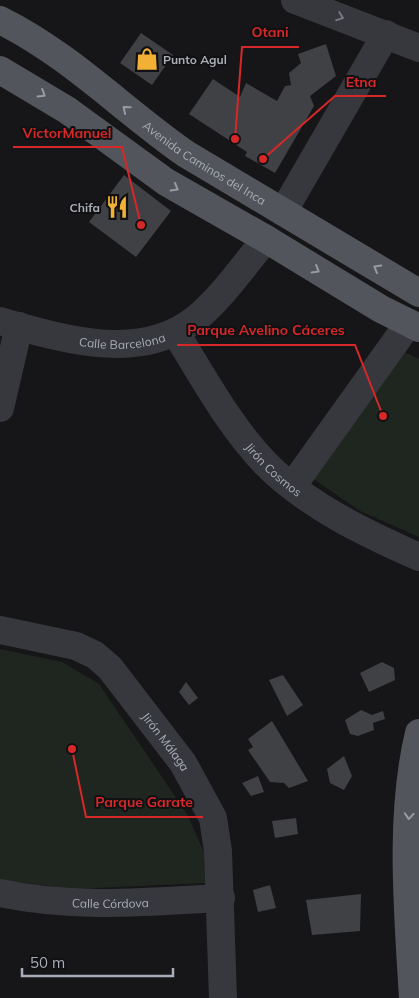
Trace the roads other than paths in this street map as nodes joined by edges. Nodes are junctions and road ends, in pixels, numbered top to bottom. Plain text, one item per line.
1 (295, 0) edge
2 (0, 20) edge
3 (386, 34) junction
4 (419, 48) edge
5 (0, 70) edge
6 (283, 212) junction
7 (266, 239) junction
8 (419, 292) edge
9 (9, 324) edge
10 (414, 326) edge
11 (175, 332) junction
12 (0, 408) edge
13 (293, 485) junction
14 (419, 557) edge
15 (0, 630) edge
16 (419, 733) edge
17 (0, 893) edge
18 (221, 898) junction
19 (223, 998) edge
20 (413, 998) edge

1 -> 3 street
6 -> 2 main road, Avenida Caminos del Inca
3 - 4 street
3 - 6 street
5 -> 7 main road
8 -> 6 main road, Avenida Caminos del Inca
7 -> 10 main road
7 - 11 street, Calle Barcelona
9 - 11 street, Calle Barcelona
9 - 12 street
10 - 13 street
11 - 13 street, Jirón Cosmos
13 - 14 street, Jirón Cosmos
15 - 18 street, Jirón Málaga
16 -> 20 main road
17 - 18 street, Calle Córdova
18 - 19 street, Jirón Málaga

